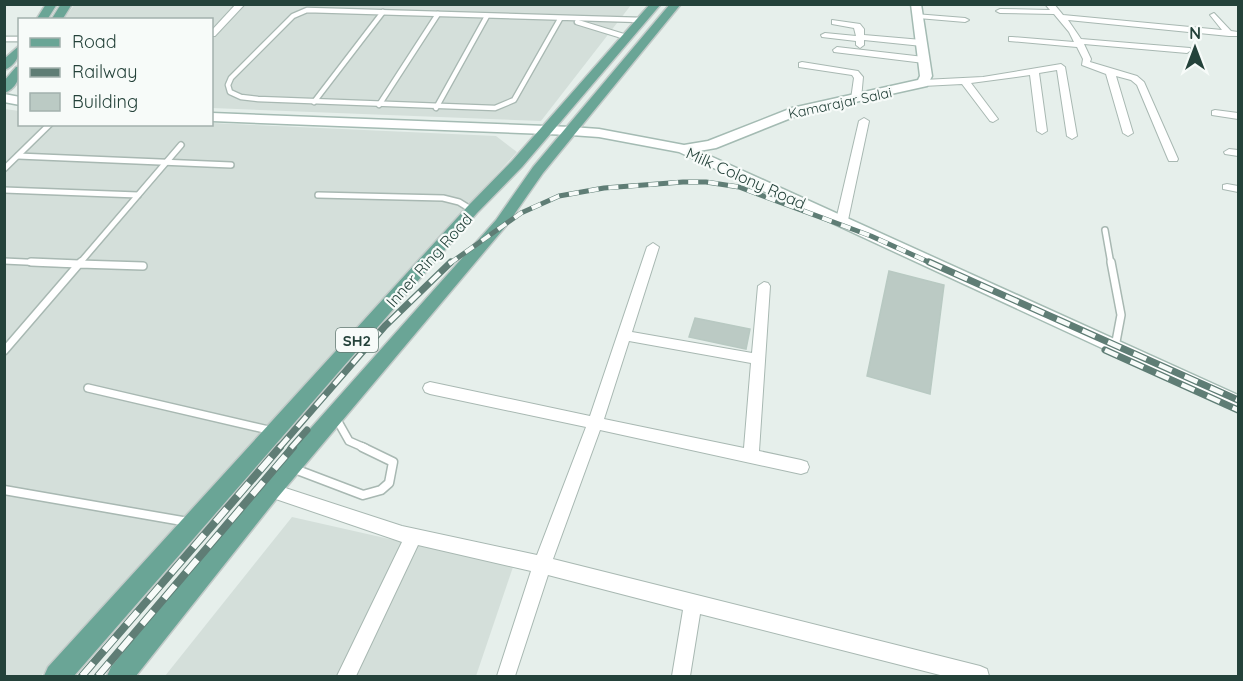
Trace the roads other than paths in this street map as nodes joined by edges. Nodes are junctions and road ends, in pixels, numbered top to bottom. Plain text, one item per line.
1 (52, 4) edge
2 (67, 4) edge
3 (241, 4) edge
4 (656, 4) edge
5 (676, 4) edge
6 (1049, 4) edge
7 (917, 10) edge
8 (1000, 11) dead end
9 (383, 12) junction
10 (438, 14) junction
11 (1059, 15) junction
12 (1214, 15) dead end
13 (487, 16) junction
14 (42, 18) edge
15 (57, 18) edge
16 (560, 19) junction
17 (569, 19) junction
18 (642, 20) junction
19 (965, 20) dead end
20 (835, 22) dead end
21 (213, 33) edge
22 (1229, 34) junction
23 (1239, 34) edge
24 (825, 35) dead end
25 (626, 37) junction
26 (860, 38) junction
27 (1012, 39) dead end
28 (922, 43) junction
29 (1079, 43) junction
30 (837, 50) dead end
31 (1187, 50) dead end
32 (860, 53) junction
33 (12, 54) edge
34 (924, 60) junction
35 (802, 65) dead end
36 (4, 67) edge
37 (1034, 71) junction
38 (18, 72) edge
39 (1110, 72) junction
40 (965, 82) junction
41 (923, 83) junction
42 (4, 89) edge
43 (856, 99) junction
44 (314, 102) junction
45 (379, 105) junction
46 (436, 108) junction
47 (1215, 113) dead end
48 (1239, 116) edge
49 (213, 117) edge
50 (993, 119) dead end
51 (864, 121) dead end
52 (48, 126) edge
53 (546, 131) junction
54 (571, 131) junction
55 (1042, 131) dead end
56 (1128, 134) dead end
57 (1072, 136) dead end
58 (181, 145) dead end
59 (682, 149) junction
60 (18, 156) junction
61 (1173, 159) dead end
62 (166, 163) junction
63 (231, 165) dead end
64 (4, 169) edge
65 (4, 190) edge
66 (138, 195) junction
67 (318, 195) dead end
68 (472, 210) junction
69 (842, 220) junction
70 (1105, 230) dead end
71 (653, 247) dead end
72 (4, 261) edge
73 (79, 264) junction
74 (143, 266) dead end
75 (764, 286) dead end
76 (623, 335) junction
77 (1115, 347) junction
78 (4, 351) edge
79 (757, 359) junction
80 (88, 388) dead end
81 (430, 388) dead end
82 (1239, 403) edge
83 (334, 416) junction
84 (595, 423) junction
85 (276, 432) junction
86 (751, 456) junction
87 (291, 467) junction
88 (801, 467) dead end
89 (4, 490) edge
90 (270, 490) junction
91 (194, 523) junction
92 (413, 537) junction
93 (542, 565) junction
94 (693, 603) junction
95 (57, 676) edge
96 (120, 676) edge
97 (346, 676) edge
98 (506, 676) edge
99 (681, 676) edge
100 (980, 676) edge

1 - 14 main road
2 - 15 main road
3 - 21 street
4 - 18 main road, Inner Ring Road / SH2
5 - 54 main road, Inner Ring Road / SH2
6 - 11 street
7 - 19 street
7 - 28 main road
8 - 11 street
9 - 10 lane
9 - 44 lane
9 - 44 lane
10 - 13 lane
10 - 45 lane
11 - 22 street
11 - 29 street
12 - 22 street
13 - 16 lane
13 - 46 lane
16 - 17 lane
16 - 46 lane
17 - 18 lane
17 - 25 lane
18 - 25 main road, Inner Ring Road / SH2
20 - 26 street
22 - 23 street
24 - 26 street
25 - 53 main road, Inner Ring Road / SH2
26 - 28 street
26 - 32 street
27 - 29 street
28 - 34 main road
29 - 31 street
29 - 39 street
30 - 32 street
32 - 34 street
33 - 36 main road
34 - 41 main road
35 - 43 street
37 - 40 street
37 - 55 street
37 - 57 street
38 - 42 main road
39 - 56 street
39 - 61 street
40 - 41 street
40 - 50 street
41 - 43 main road, Kamarajar Salai
43 - 59 main road, Kamarajar Salai
44 - 45 lane
45 - 46 lane
47 - 48 street
49 - 53 main road, Milk Colony Road
51 - 69 street
52 - 60 lane
53 - 54 main road, Milk Colony Road
53 - 68 main road, Inner Ring Road / SH2
54 - 59 main road, Milk Colony Road
54 - 83 main road, Inner Ring Road / SH2
58 - 62 lane
59 - 69 main road, Milk Colony Road
60 - 62 lane
60 - 64 lane
62 - 63 lane
62 - 66 lane
65 - 66 lane
66 - 73 lane
67 - 68 lane
68 - 85 main road, Inner Ring Road / SH2
69 - 77 main road, Milk Colony Road
70 - 77 lane
71 - 76 street
72 - 73 lane
73 - 74 lane
73 - 78 lane
75 - 79 street
76 - 79 street
76 - 84 street
77 - 82 main road, Milk Colony Road
79 - 86 street
80 - 85 lane
81 - 84 street
83 - 87 main road, Inner Ring Road / SH2
83 - 87 lane
84 - 86 street
84 - 93 street
85 - 91 main road, Inner Ring Road / SH2
86 - 88 street
87 - 90 main road, Inner Ring Road / SH2
89 - 91 lane
90 - 92 street
90 - 96 main road, Inner Ring Road / SH2
91 - 95 main road, Inner Ring Road / SH2
92 - 93 street
92 - 97 street
93 - 94 street
93 - 98 street
94 - 99 street
94 - 100 street

